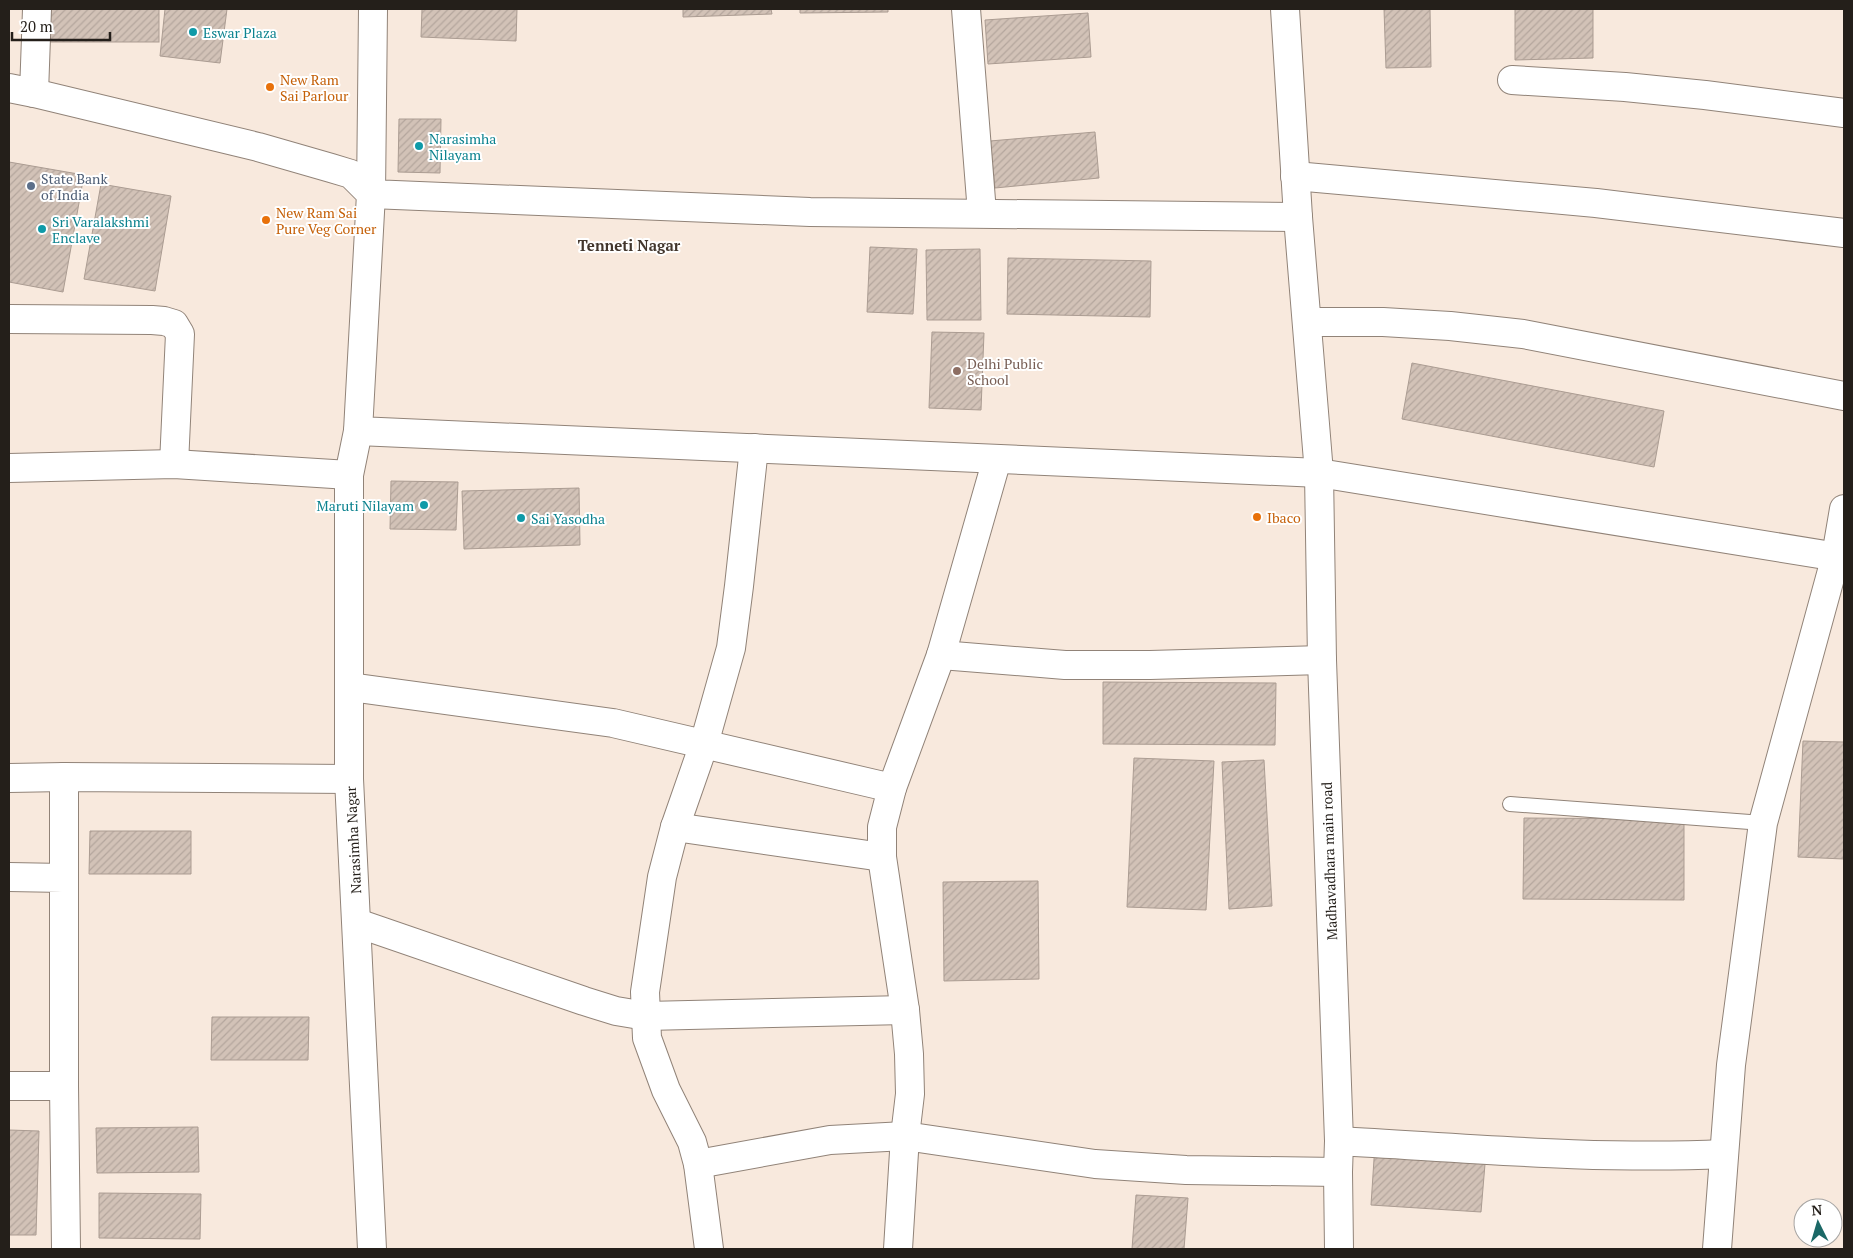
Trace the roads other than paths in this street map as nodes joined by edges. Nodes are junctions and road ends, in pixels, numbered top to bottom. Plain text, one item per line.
1 (38, 9) edge
2 (373, 9) edge
3 (966, 9) edge
4 (1285, 9) edge
5 (1512, 80) dead end
6 (21, 91) edge
7 (1844, 113) edge
8 (1295, 176) junction
9 (371, 194) junction
10 (982, 213) junction
11 (1298, 217) junction
12 (1844, 233) edge
13 (9, 319) edge
14 (1307, 322) junction
15 (1844, 396) edge
16 (358, 431) junction
17 (754, 448) junction
18 (997, 459) junction
19 (174, 464) junction
20 (9, 468) edge
21 (1319, 473) junction
22 (350, 475) junction
23 (1844, 509) edge
24 (1840, 557) edge
25 (942, 655) junction
26 (1322, 660) junction
27 (350, 687) junction
28 (704, 744) junction
29 (64, 777) junction
30 (9, 778) edge
31 (350, 779) junction
32 (892, 788) junction
33 (1510, 804) dead end
34 (1764, 823) junction
35 (675, 827) junction
36 (882, 857) junction
37 (9, 877) edge
38 (64, 878) junction
39 (357, 923) junction
40 (905, 1010) junction
41 (646, 1016) junction
42 (9, 1086) edge
43 (64, 1086) junction
44 (905, 1136) junction
45 (1339, 1140) junction
46 (1724, 1154) junction
47 (698, 1164) junction
48 (1338, 1172) junction
49 (66, 1249) edge
50 (372, 1249) edge
51 (709, 1249) edge
52 (898, 1249) edge
53 (1339, 1249) edge
54 (1717, 1249) edge

1 - 6 street
2 - 9 street, Narasimha Nagar
3 - 10 street
4 - 8 street, Madhavadhara main road
5 - 7 street
6 - 9 street
8 - 11 street, Madhavadhara main road
8 - 12 street
9 - 10 street
9 - 16 street, Narasimha Nagar
10 - 11 street
11 - 14 street, Madhavadhara main road
13 - 19 street
14 - 15 street
14 - 21 street, Madhavadhara main road
16 - 17 street
16 - 22 street, Narasimha Nagar
17 - 18 street
17 - 28 street
18 - 21 street
18 - 25 street
19 - 20 street
19 - 22 street
21 - 24 street
21 - 26 street, Madhavadhara main road
22 - 27 street, Narasimha Nagar
23 - 24 street
24 - 34 street
25 - 26 street
25 - 32 street
26 - 45 street, Madhavadhara main road
27 - 28 street
27 - 31 street, Narasimha Nagar
28 - 32 street
28 - 35 street
29 - 30 street
29 - 31 street
29 - 38 street
31 - 39 street, Narasimha Nagar
32 - 36 street
33 - 34 lane
34 - 46 street
35 - 36 street
35 - 41 street
36 - 40 street
37 - 38 street
38 - 43 street
39 - 41 street
39 - 50 street, Narasimha Nagar
40 - 41 street
40 - 44 street
41 - 47 street
42 - 43 street
43 - 49 street
44 - 47 street
44 - 48 street
44 - 52 street
45 - 46 street
45 - 48 street, Madhavadhara main road
46 - 54 street
47 - 51 street
48 - 53 street, Madhavadhara main road

